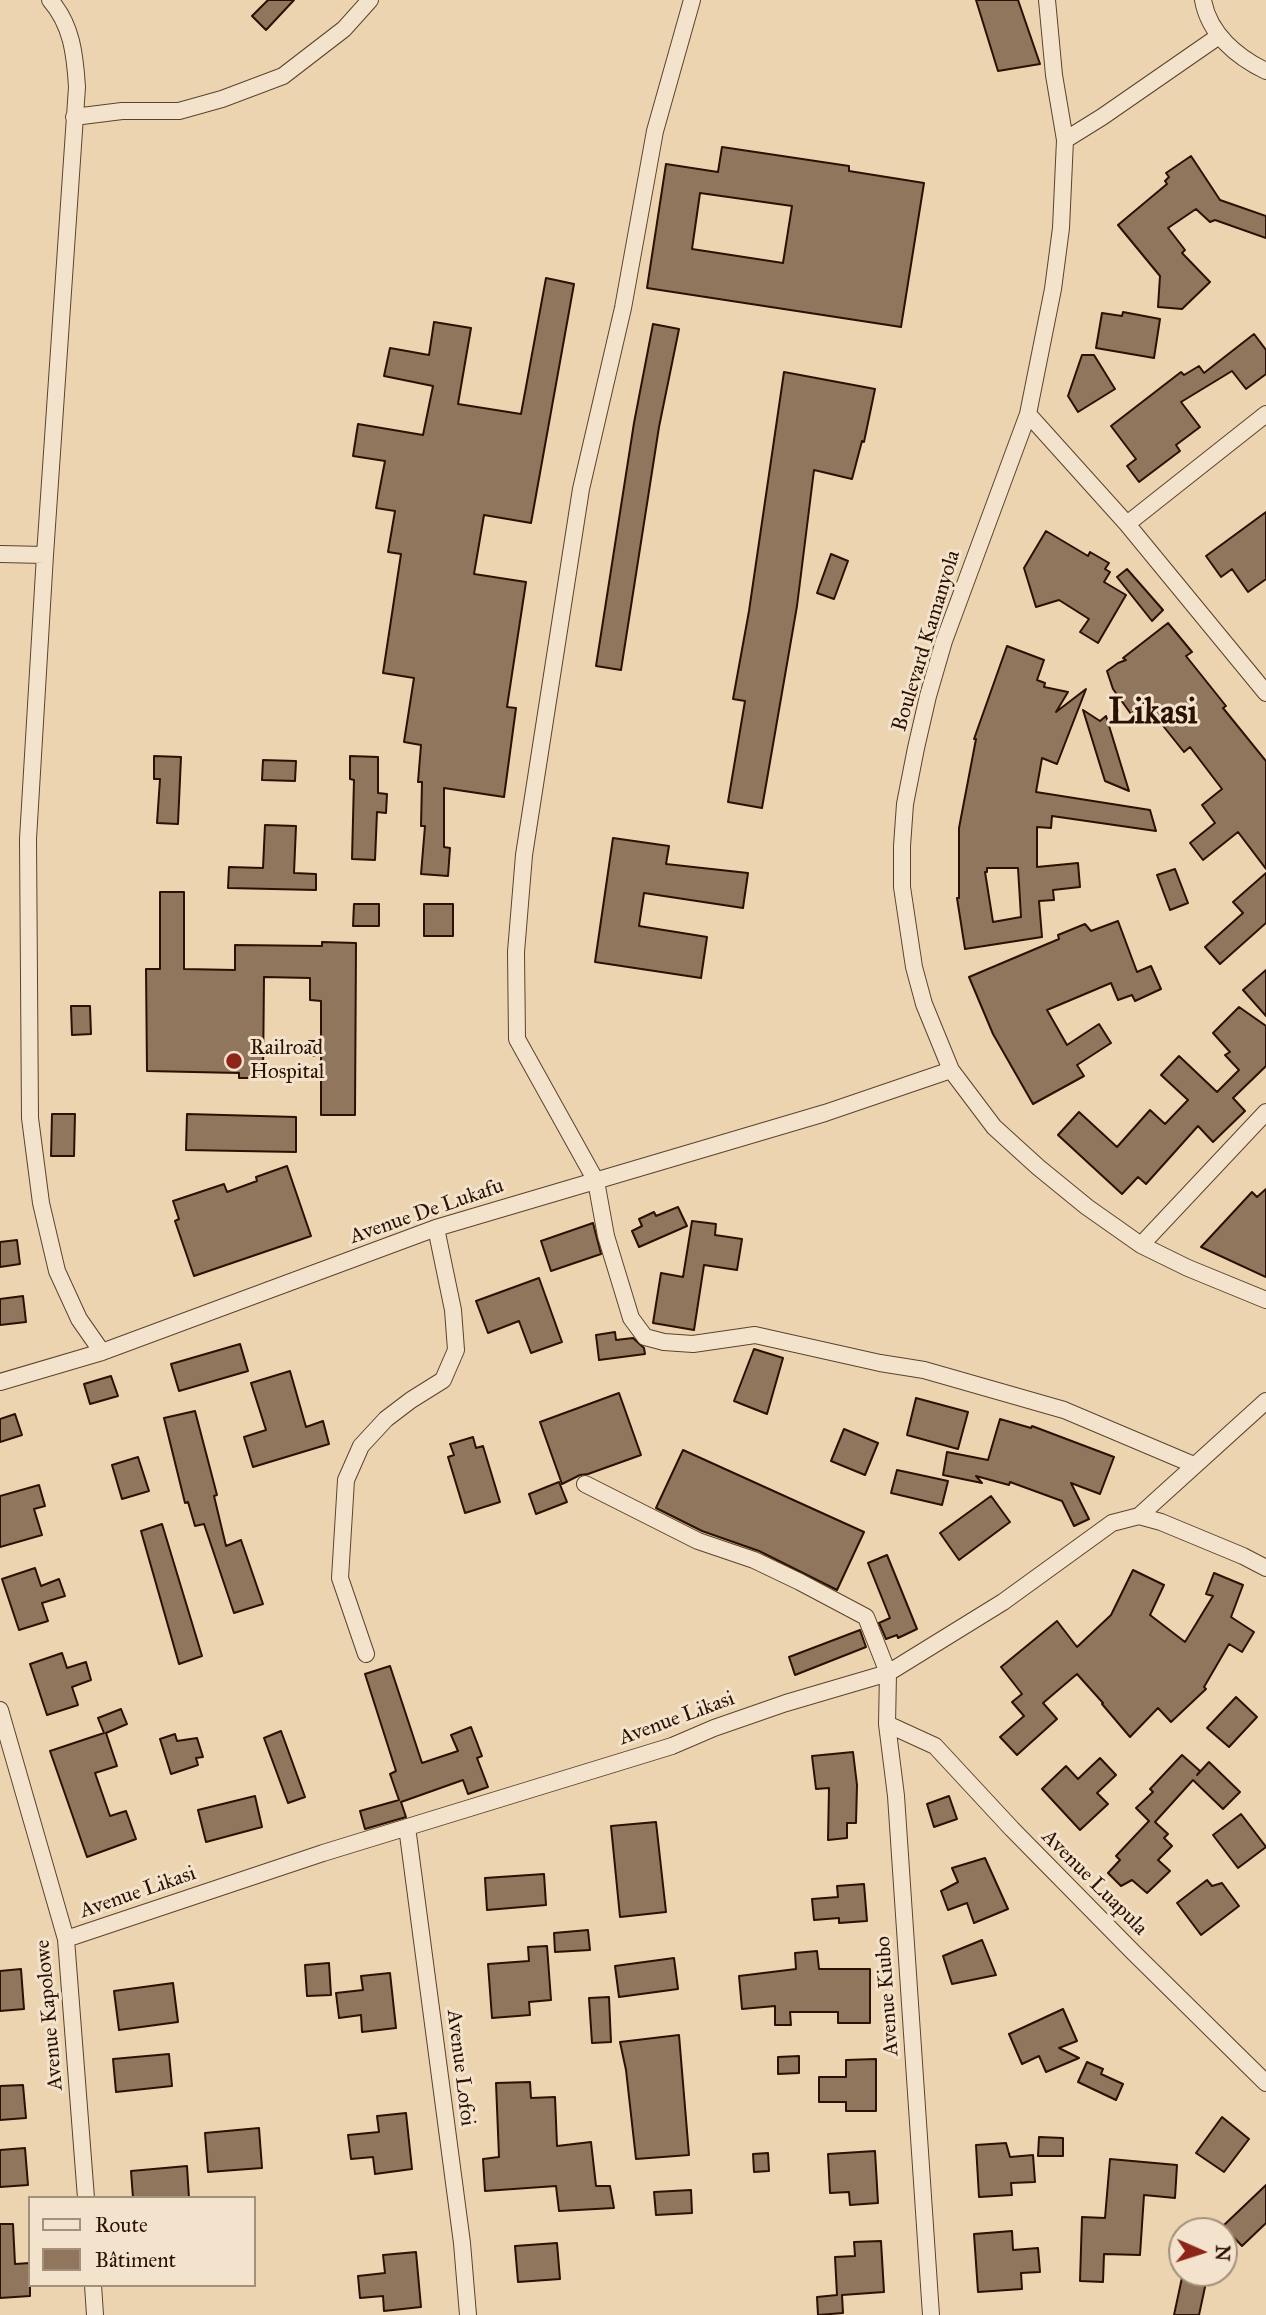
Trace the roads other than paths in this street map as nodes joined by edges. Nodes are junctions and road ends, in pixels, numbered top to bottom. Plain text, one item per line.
1 (50, 0) edge
2 (370, 0) edge
3 (692, 0) edge
4 (1047, 0) edge
5 (1203, 0) edge
6 (1219, 36) junction
7 (1266, 71) edge
8 (74, 117) junction
9 (1065, 140) junction
10 (1028, 414) junction
11 (1266, 414) edge
12 (1127, 524) junction
13 (0, 554) edge
14 (45, 555) junction
15 (1266, 693) edge
16 (951, 1070) junction
17 (1266, 1112) edge
18 (596, 1181) junction
19 (436, 1228) junction
20 (1141, 1245) junction
21 (1266, 1300) edge
22 (102, 1352) junction
23 (0, 1382) edge
24 (1266, 1401) edge
25 (1194, 1465) junction
26 (584, 1484) dead end
27 (1139, 1516) junction
28 (1266, 1568) edge
29 (366, 1654) dead end
30 (888, 1674) junction
31 (0, 1710) edge
32 (887, 1724) junction
33 (407, 1827) junction
34 (66, 1939) junction
35 (1266, 2083) edge
36 (86, 2196) edge
37 (93, 2287) edge
38 (95, 2315) edge
39 (468, 2315) edge
40 (932, 2315) edge

1 - 8 street
2 - 8 street
3 - 18 street
4 - 9 street, Boulevard Kamanyola
5 - 6 street
6 - 7 street
6 - 9 street
8 - 14 street
9 - 10 street, Boulevard Kamanyola
10 - 12 street
10 - 16 street, Boulevard Kamanyola
11 - 12 street
12 - 15 street
13 - 14 street
14 - 22 street
16 - 18 street, Avenue De Lukafu
16 - 20 street, Boulevard Kamanyola
17 - 20 street
18 - 19 street, Avenue De Lukafu
18 - 25 street
19 - 22 street, Avenue De Lukafu
19 - 29 street
20 - 21 street, Boulevard Kamanyola
22 - 23 street, Avenue De Lukafu
24 - 25 street
25 - 27 street
26 - 30 street
27 - 28 street
27 - 30 street, Avenue Likasi
30 - 32 street, Avenue Kiubo
30 - 33 street, Avenue Likasi
31 - 34 street, Avenue Kapolowe
32 - 35 street, Avenue Luapula
32 - 40 street, Avenue Kiubo
33 - 34 street, Avenue Likasi
33 - 39 street, Avenue Lofoi
34 - 36 street, Avenue Kapolowe
37 - 38 street

